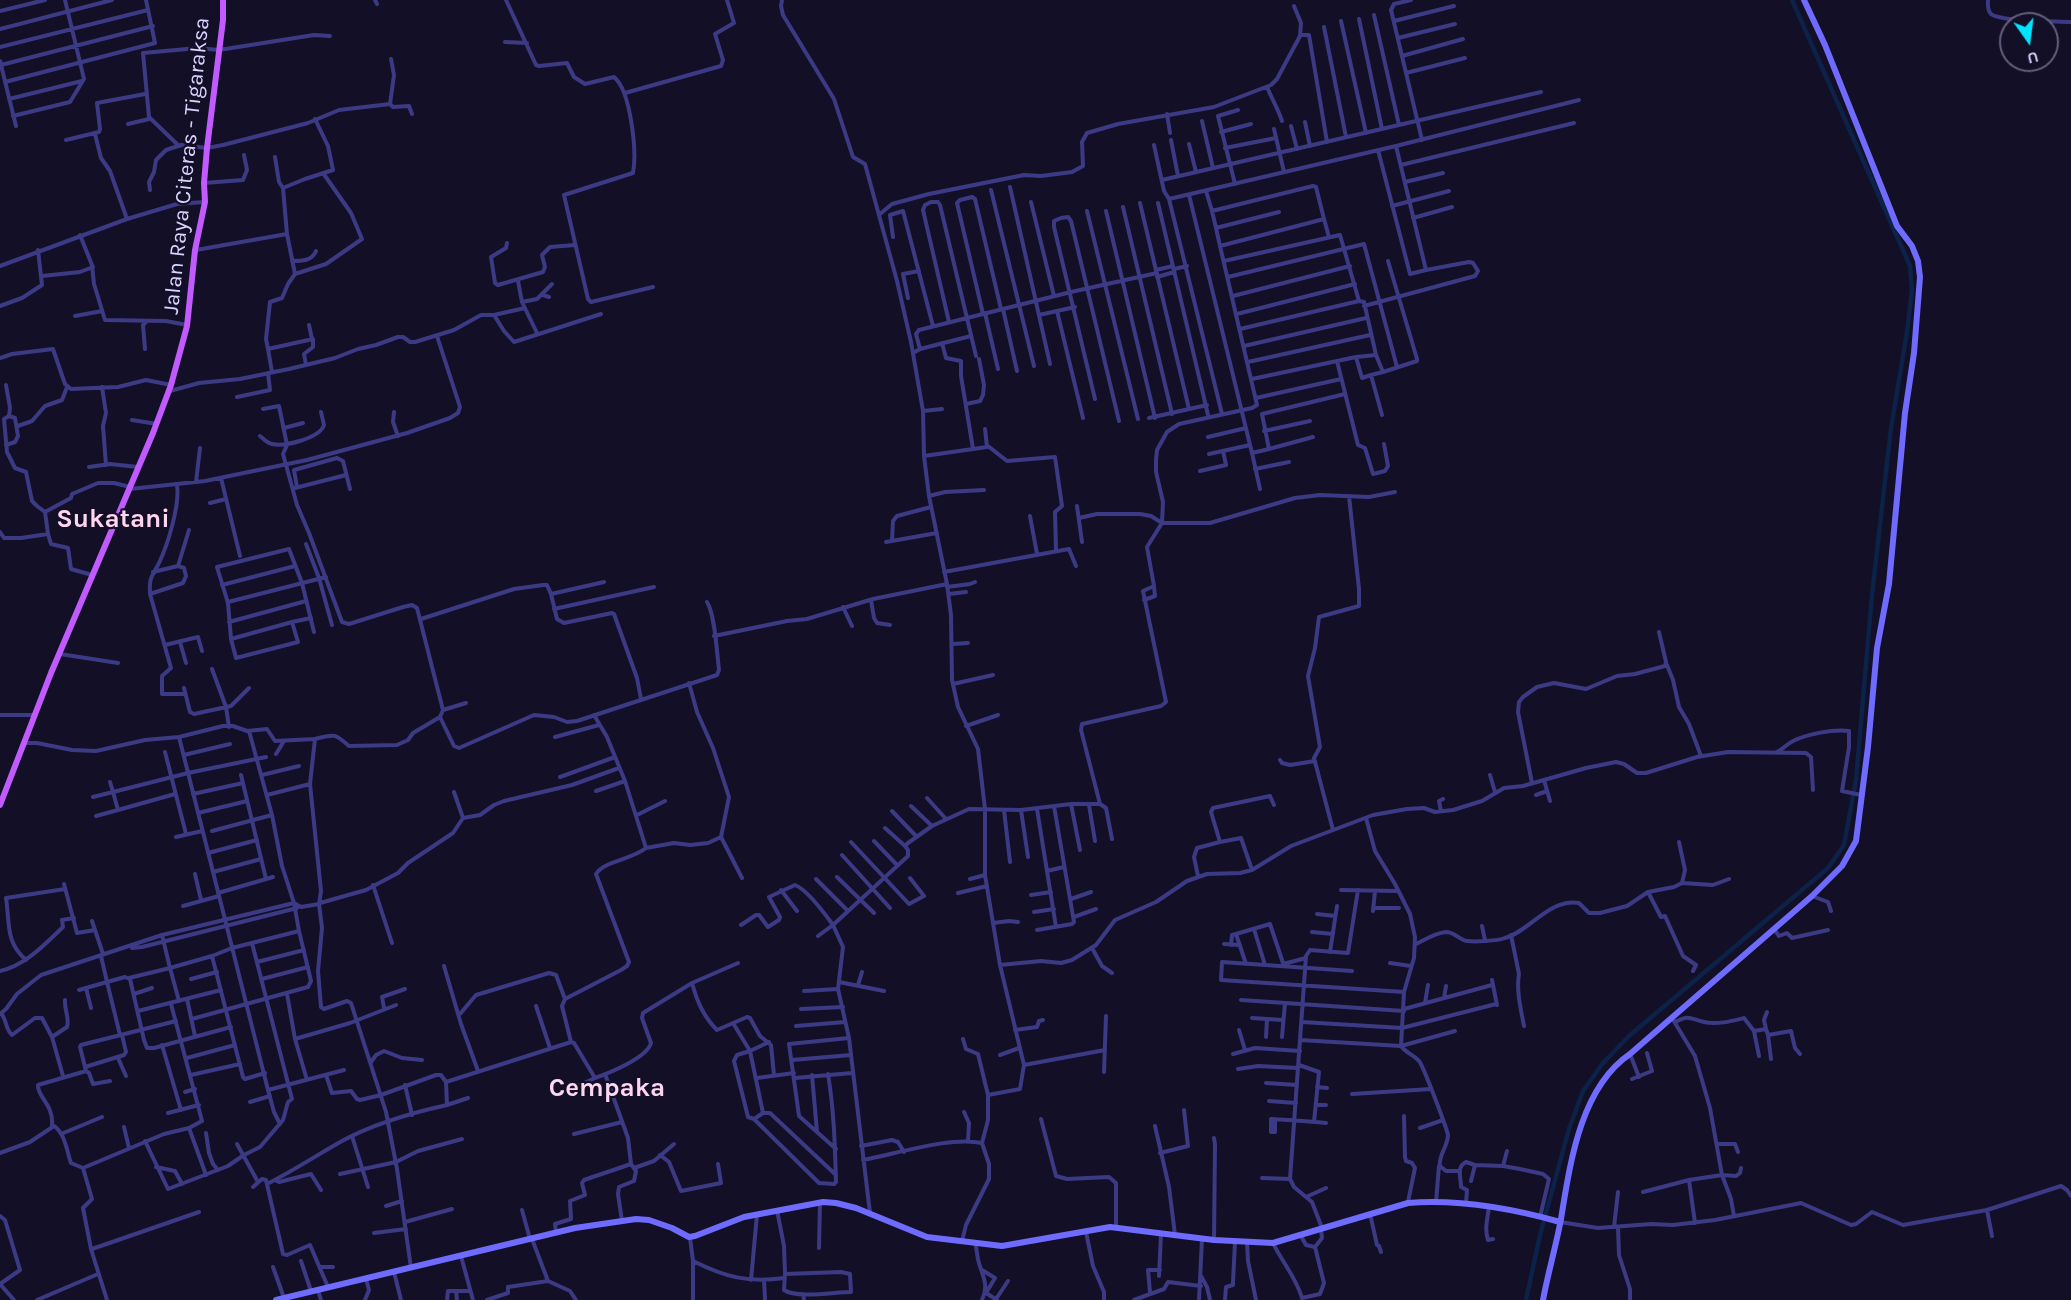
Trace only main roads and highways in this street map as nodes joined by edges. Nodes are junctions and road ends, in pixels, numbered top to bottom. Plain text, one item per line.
1 (224, 0) edge
2 (2, 792) edge
3 (0, 805) edge

1 - 2 main road, Jalan Raya Citeras - Tigaraksa
2 - 3 main road, Jalan Raya Citeras - Tigaraksa

